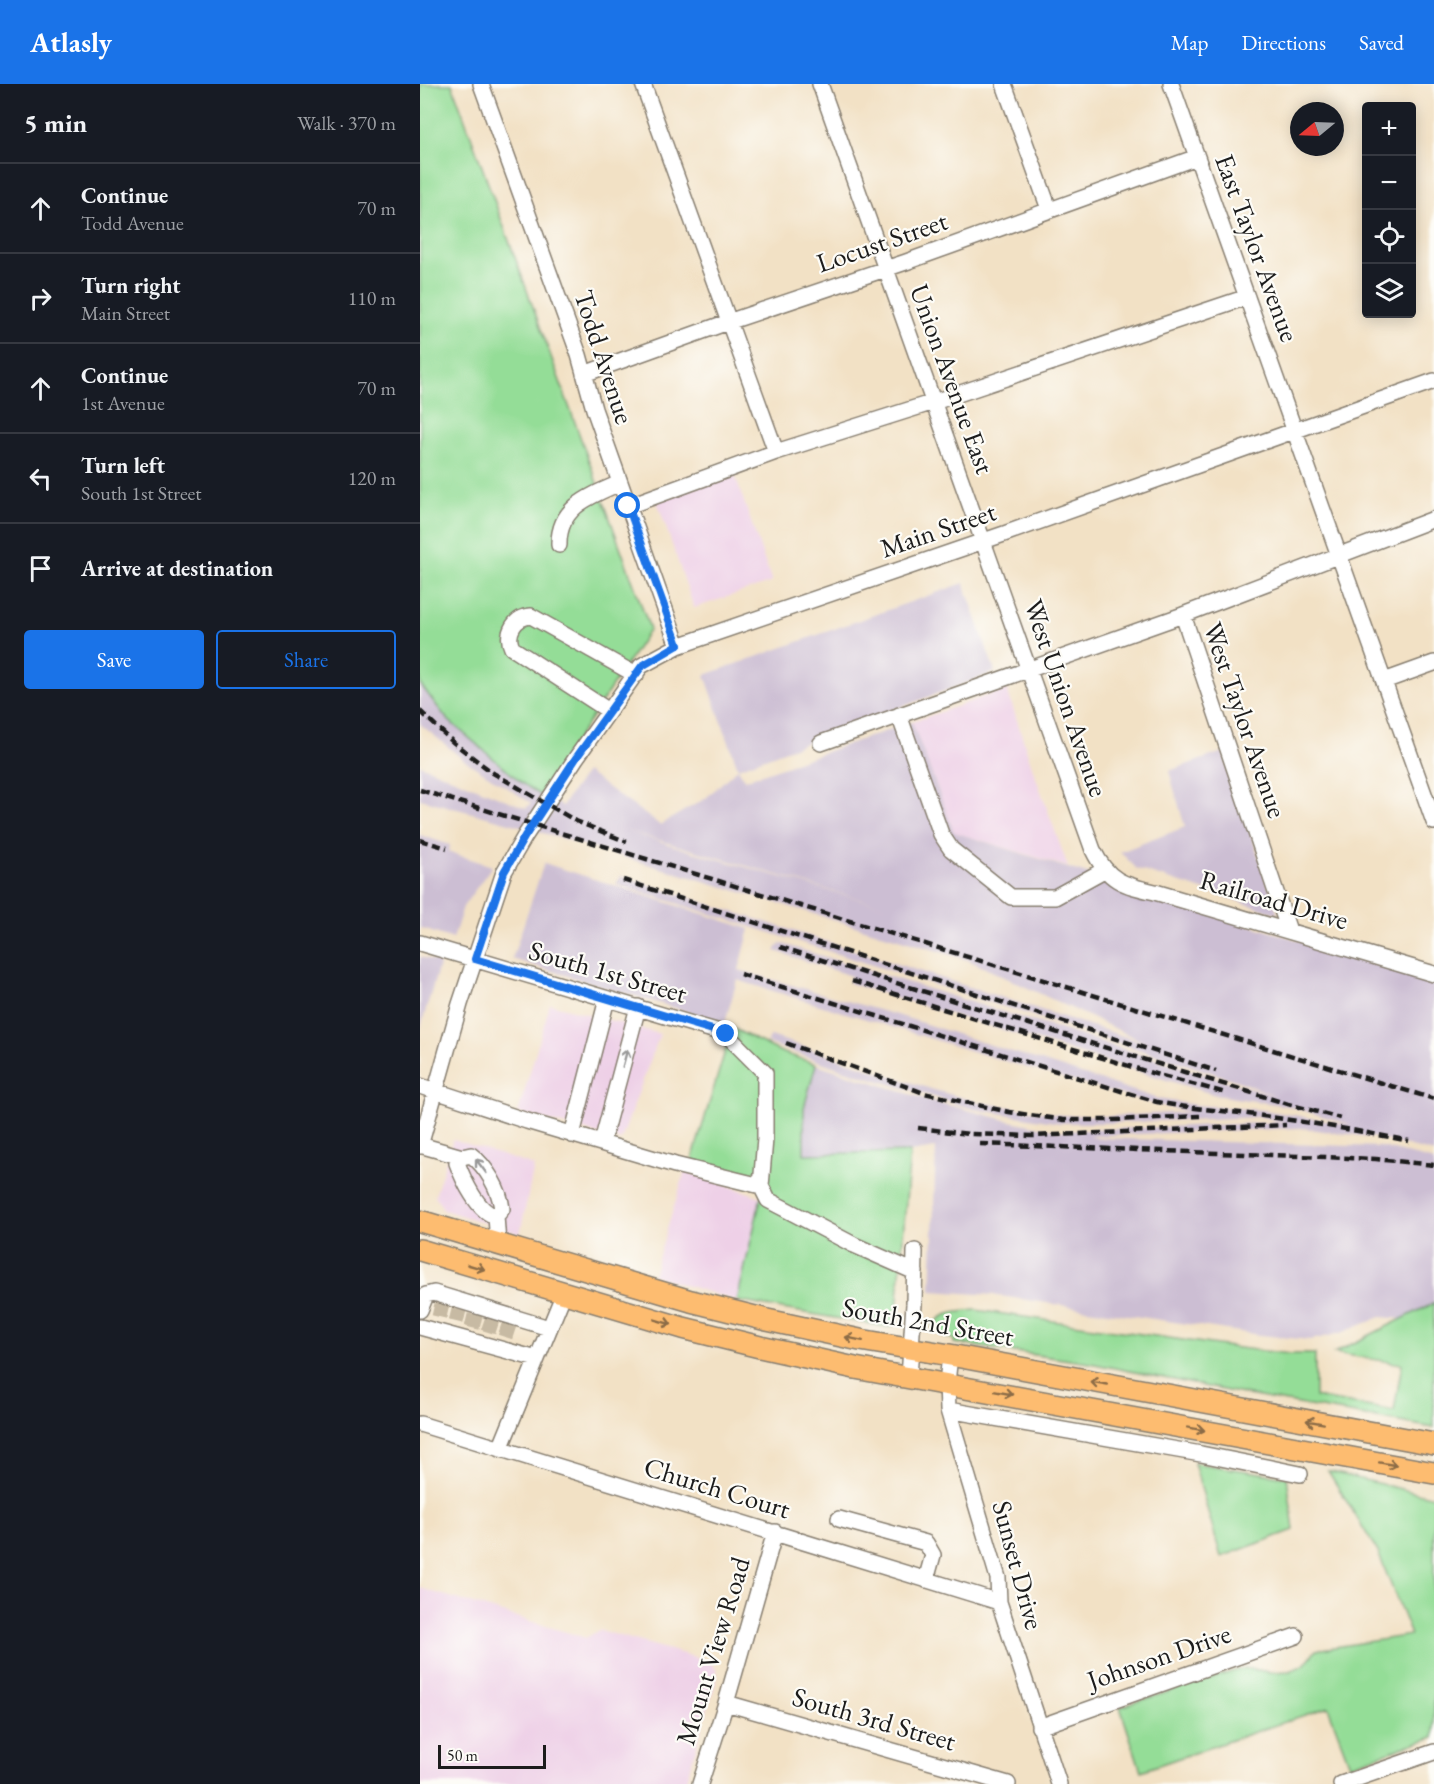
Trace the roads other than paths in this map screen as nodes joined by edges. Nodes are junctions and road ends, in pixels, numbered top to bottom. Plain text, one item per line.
1 (481, 84) edge
2 (643, 84) edge
3 (820, 84) edge
4 (1004, 84) edge
5 (1171, 84) edge
6 (1197, 157) junction
7 (1049, 209) junction
8 (885, 269) junction
9 (1247, 297) junction
10 (728, 322) junction
11 (584, 374) junction
12 (1434, 381) edge
13 (934, 402) junction
14 (1295, 430) junction
15 (776, 452) junction
16 (620, 483) junction
17 (628, 506) junction
18 (1434, 519) edge
19 (984, 540) junction
20 (559, 545) dead end
21 (1339, 555) junction
22 (1183, 615) junction
23 (678, 645) junction
24 (1434, 663) edge
25 (1028, 669) junction
26 (636, 675) junction
27 (1384, 681) junction
28 (609, 711) junction
29 (899, 715) junction
30 (821, 743) dead end
31 (1434, 822) edge
32 (1104, 870) junction
33 (1289, 931) junction
34 (420, 943) edge
35 (475, 959) junction
36 (1434, 974) edge
37 (607, 999) junction
38 (638, 1007) junction
39 (420, 1086) edge
40 (436, 1090) junction
41 (424, 1112) edge
42 (572, 1135) junction
43 (602, 1142) junction
44 (420, 1145) edge
45 (462, 1157) junction
46 (761, 1186) junction
47 (496, 1215) junction
48 (420, 1221) edge
49 (498, 1244) junction
50 (420, 1251) edge
51 (915, 1251) dead end
52 (915, 1272) junction
53 (564, 1293) junction
54 (420, 1310) edge
55 (436, 1315) edge
56 (457, 1318) junction
57 (473, 1322) junction
58 (490, 1327) junction
59 (549, 1329) junction
60 (506, 1332) junction
61 (912, 1349) junction
62 (950, 1355) junction
63 (537, 1359) junction
64 (909, 1377) junction
65 (947, 1383) junction
66 (948, 1410) junction
67 (420, 1424) edge
68 (1434, 1444) edge
69 (500, 1449) junction
70 (1434, 1473) edge
71 (1300, 1474) dead end
72 (839, 1519) dead end
73 (775, 1532) junction
74 (926, 1580) junction
75 (999, 1602) junction
76 (1296, 1636) dead end
77 (726, 1703) junction
78 (1039, 1727) junction
79 (1434, 1752) edge
80 (700, 1784) edge
81 (1008, 1784) edge
82 (1059, 1784) edge
83 (1341, 1784) edge

1 - 11 street, Todd Avenue
2 - 10 street
3 - 8 street, Union Avenue East
4 - 7 street
5 - 6 street, East Taylor Avenue
6 - 7 street, Locust Street
6 - 9 street, East Taylor Avenue
7 - 8 street, Locust Street
8 - 10 street, Locust Street
8 - 13 street, Union Avenue East
9 - 13 street
9 - 14 street, East Taylor Avenue
10 - 11 street, Locust Street
10 - 15 street
11 - 16 street, Todd Avenue
12 - 14 street, Main Street
13 - 15 street
13 - 19 street, Union Avenue East
14 - 19 street, Main Street
14 - 21 street
15 - 17 street
16 - 17 street, Todd Avenue
16 - 20 street
17 - 23 street, Todd Avenue
18 - 21 street, West Taylor Avenue
19 - 23 street, Main Street
19 - 25 street, West Union Avenue
21 - 22 street, West Taylor Avenue
21 - 27 street
22 - 25 street
22 - 33 street, West Taylor Avenue
23 - 26 street, Main Street
24 - 27 street
25 - 29 street
25 - 32 street, West Union Avenue
26 - 28 street, Main Street
26 - 28 street
27 - 31 street
28 - 35 street, Main Street
29 - 30 street
29 - 32 street
32 - 33 street, Railroad Drive
33 - 36 street, Railroad Drive
34 - 35 street, South 1st Street
35 - 37 street, South 1st Street
35 - 40 street, Main Street
37 - 38 street, South 1st Street
37 - 42 street
43 -> 38 street
38 - 46 street, South 1st Street
39 - 40 street
40 - 41 street, Main Street
40 - 42 street
41 - 44 street, Main Street
42 - 43 street
43 - 46 street
44 - 45 street
45 - 47 street
47 -> 45 street
46 - 52 street
47 - 49 street
48 - 49 highway, South 2nd Street
61 -> 49 highway, South 2nd Street
50 -> 53 highway, South 2nd Street
51 - 52 street
52 - 61 street
53 - 59 street
53 -> 64 highway, South 2nd Street
54 - 55 street
55 - 56 street
55 - 56 street
56 - 57 street
56 - 57 street
57 - 58 street
57 - 58 street
58 - 60 street
58 - 60 street
59 - 60 street
59 - 63 street
60 - 63 street
61 - 62 highway, South 2nd Street
61 - 64 street
62 - 65 street, Sunset Drive
68 -> 62 highway, South 2nd Street
63 - 69 street
64 - 65 highway, South 2nd Street
65 - 66 street, Sunset Drive
65 -> 70 highway, South 2nd Street
66 - 71 street
66 - 75 street, Sunset Drive
67 - 69 street, Church Court
69 - 73 street, Church Court
72 - 74 street
73 - 74 street, Church Court
73 - 77 street, Mount View Road
74 - 75 street, Church Court
75 - 78 street, Sunset Drive
76 - 78 street, Johnson Drive
77 - 80 street, Mount View Road
77 - 81 street, South 3rd Street
78 - 82 street, Sunset Drive
79 - 83 street

